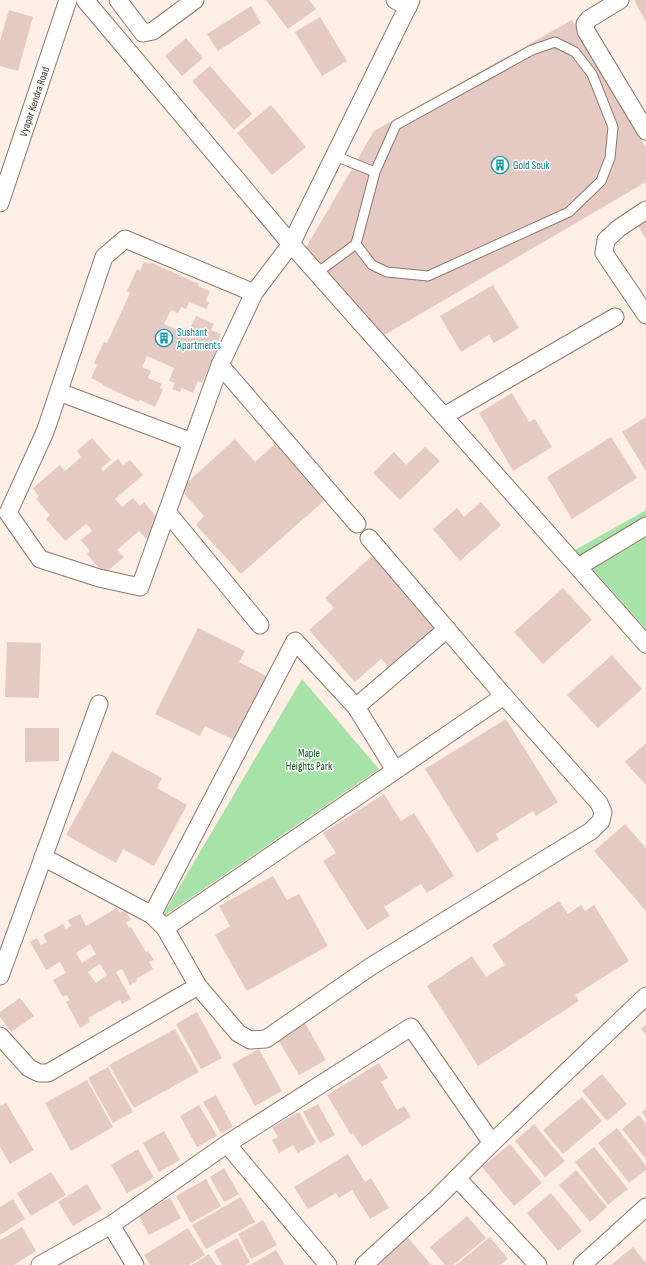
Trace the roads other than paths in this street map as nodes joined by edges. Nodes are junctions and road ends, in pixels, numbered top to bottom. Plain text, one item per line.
1 (68, 0) edge
2 (85, 0) edge
3 (118, 0) edge
4 (195, 0) edge
5 (620, 0) edge
6 (405, 2) edge
7 (646, 131) edge
8 (335, 156) junction
9 (375, 172) junction
10 (0, 203) edge
11 (646, 210) edge
12 (291, 244) junction
13 (356, 244) junction
14 (317, 273) junction
15 (254, 293) junction
16 (646, 315) edge
17 (615, 317) dead end
18 (220, 365) junction
19 (59, 392) junction
20 (444, 416) junction
21 (192, 442) junction
22 (167, 512) junction
23 (357, 524) dead end
24 (646, 526) edge
25 (369, 538) dead end
26 (578, 566) junction
27 (260, 625) dead end
28 (447, 629) junction
29 (646, 644) edge
30 (504, 696) junction
31 (100, 704) dead end
32 (356, 707) junction
33 (395, 770) junction
34 (43, 857) junction
35 (152, 915) junction
36 (165, 928) junction
37 (0, 976) edge
38 (198, 986) junction
39 (646, 996) edge
40 (0, 1036) edge
41 (492, 1143) junction
42 (228, 1144) junction
43 (457, 1178) junction
44 (646, 1207) edge
45 (111, 1225) junction
46 (40, 1265) edge
47 (135, 1265) edge
48 (328, 1265) edge
49 (364, 1265) edge
50 (538, 1265) edge
51 (582, 1265) edge

1 - 10 street, Vyapar Kendra Road
2 - 12 street
3 - 4 street
5 - 7 street
6 - 8 street
8 - 9 lane
8 - 12 street
9 - 13 lane
9 - 13 lane
11 - 16 street
12 - 14 street
12 - 15 street
13 - 14 lane
14 - 20 street
15 - 18 street
15 - 19 street
17 - 20 street
18 - 21 street
18 - 23 street
19 - 21 street
19 - 22 street
20 - 26 street
21 - 22 street
22 - 27 street
24 - 26 street
25 - 28 street
26 - 29 street
28 - 30 street
28 - 32 street
30 - 33 street
30 - 38 street
31 - 34 street
32 - 33 street
32 - 35 street
33 - 36 street
34 - 35 street
34 - 37 street
35 - 36 street
36 - 38 street
38 - 40 street
39 - 41 street
41 - 42 street
41 - 43 street
42 - 45 street
42 - 48 street
43 - 49 street
43 - 50 street
44 - 51 street
45 - 46 street
45 - 47 street

